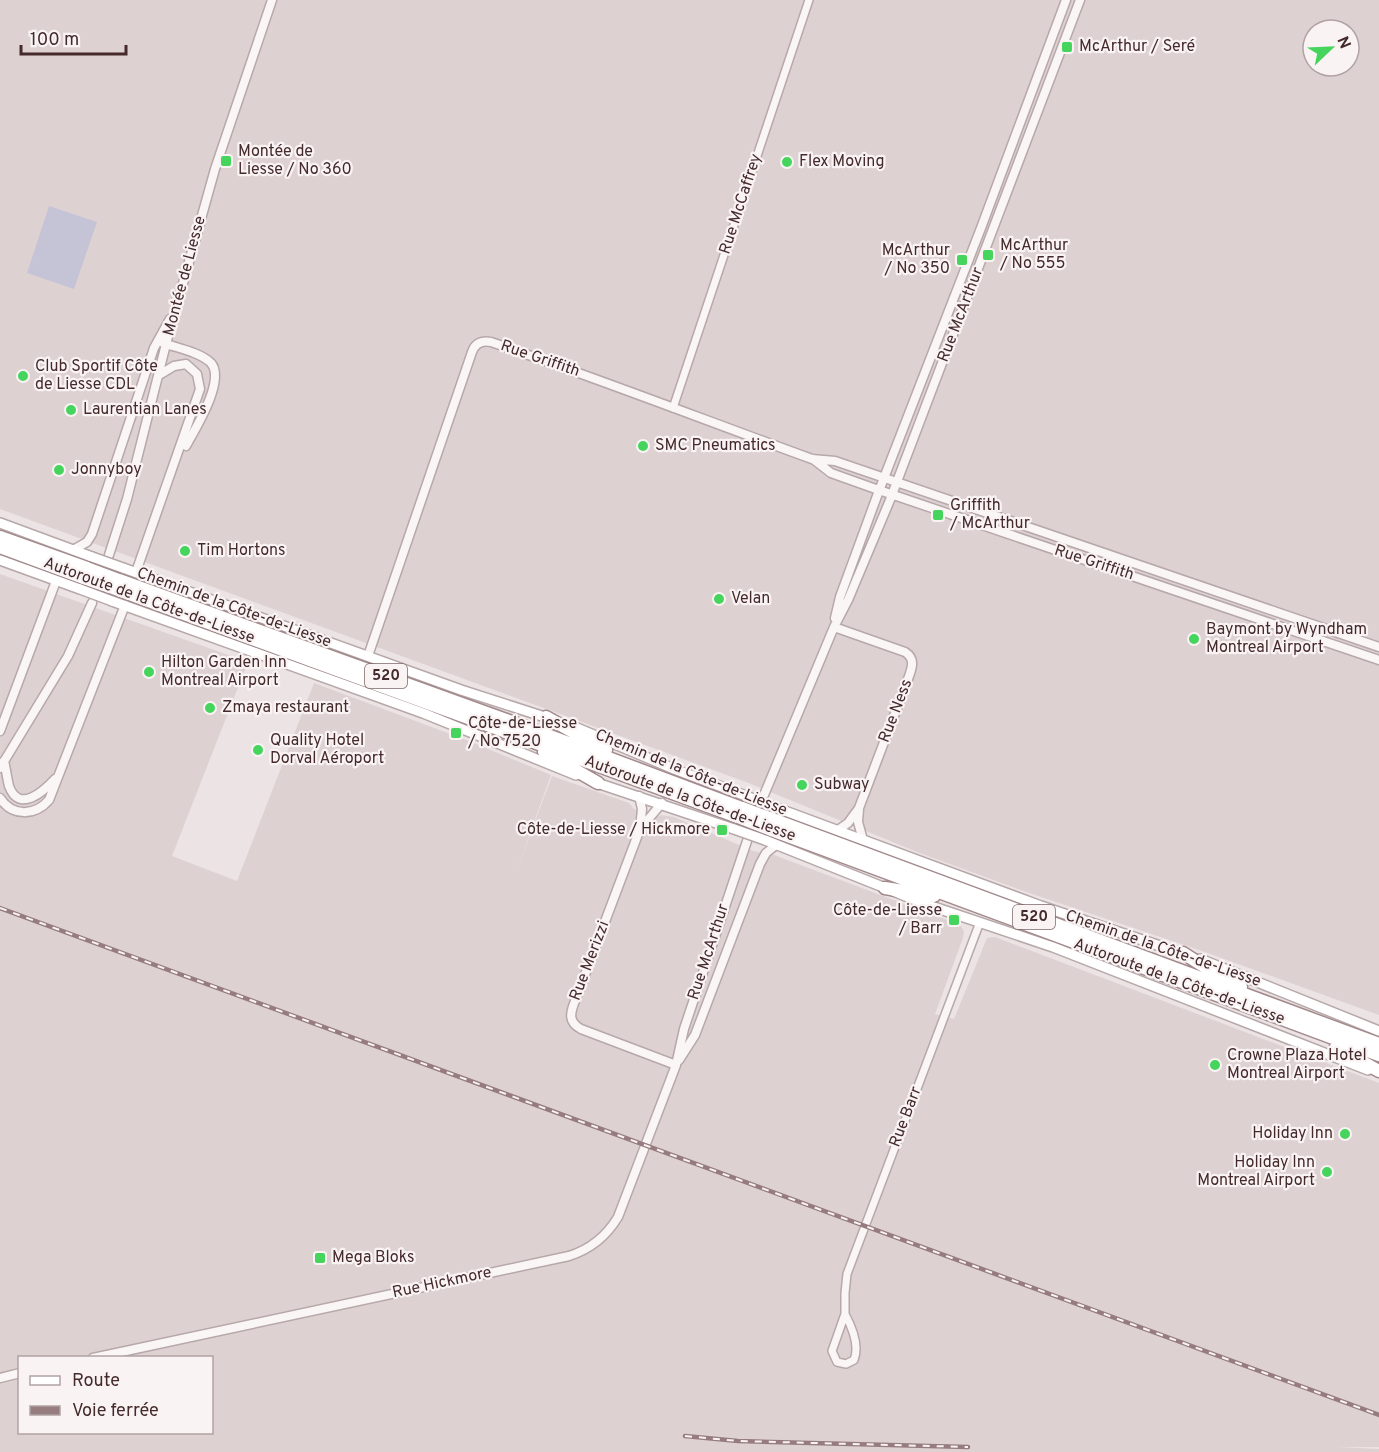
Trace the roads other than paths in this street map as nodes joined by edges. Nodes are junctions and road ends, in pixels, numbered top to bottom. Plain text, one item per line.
1 (272, 0) edge
2 (809, 0) edge
3 (1066, 0) edge
4 (1080, 0) edge
5 (176, 311) junction
6 (156, 341) junction
7 (166, 344) junction
8 (159, 375) junction
9 (673, 408) junction
10 (812, 459) junction
11 (173, 469) junction
12 (885, 478) junction
13 (897, 482) junction
14 (880, 490) junction
15 (892, 495) junction
16 (0, 523) edge
17 (0, 537) edge
18 (0, 548) edge
19 (72, 550) junction
20 (109, 555) dead end
21 (0, 560) edge
22 (135, 572) junction
23 (86, 573) junction
24 (56, 581) junction
25 (118, 585) junction
26 (1230, 596) junction
27 (92, 603) dead end
28 (125, 605) junction
29 (1227, 608) junction
30 (1281, 614) junction
31 (1277, 625) junction
32 (834, 627) junction
33 (1379, 647) edge
34 (368, 656) junction
35 (1379, 660) edge
36 (546, 717) junction
37 (490, 725) junction
38 (0, 731) edge
39 (2, 765) edge
40 (653, 774) junction
41 (57, 776) junction
42 (598, 783) junction
43 (764, 795) dead end
44 (639, 796) junction
45 (0, 798) edge
46 (662, 803) junction
47 (859, 808) junction
48 (5, 809) edge
49 (740, 812) junction
50 (771, 824) junction
51 (640, 829) junction
52 (837, 830) junction
53 (863, 840) junction
54 (747, 841) dead end
55 (776, 844) junction
56 (885, 888) junction
57 (961, 900) junction
58 (980, 922) junction
59 (1183, 953) junction
60 (1296, 1014) junction
61 (1284, 1020) junction
62 (1379, 1031) edge
63 (1379, 1044) edge
64 (1379, 1055) edge
65 (676, 1065) junction
66 (1379, 1072) edge
67 (845, 1314) junction
68 (102, 1356) edge
69 (18, 1374) edge
70 (0, 1378) edge

1 - 5 street, Montée de Liesse
2 - 9 street, Rue McCaffrey
3 - 12 street, Rue McArthur
4 - 13 street, Rue McArthur
5 - 6 street
5 - 7 street, Montée de Liesse
6 - 7 street
6 - 19 street
7 - 8 street, Montée de Liesse
7 - 11 street
8 - 11 street
8 - 20 street, Montée de Liesse
9 - 10 street, Rue Griffith
9 - 34 street, Rue Griffith
10 - 12 street, Rue Griffith
10 - 14 street, Rue Griffith
11 - 22 street
12 - 13 street, Rue Griffith
12 - 14 street, Rue McArthur
13 - 15 street, Rue McArthur
13 - 26 street, Rue Griffith
14 - 15 street, Rue Griffith
14 - 32 street, Rue McArthur
15 - 29 street, Rue Griffith
15 - 32 street, Rue McArthur
16 - 19 main road, Chemin de la Côte-de-Liesse
17 - 23 highway, Autoroute de la Côte-de-Liesse / 520
18 - 23 highway, Autoroute de la Côte-de-Liesse / 520
19 - 23 main road, Chemin de la Côte-de-Liesse
21 - 24 main road, Chemin de la Côte-de-Liesse
22 - 25 main road, Chemin de la Côte-de-Liesse
22 - 34 main road, Chemin de la Côte-de-Liesse
23 - 24 main road, Chemin de la Côte-de-Liesse
23 - 25 highway, Autoroute de la Côte-de-Liesse / 520, bridge
23 - 25 main road, Chemin de la Côte-de-Liesse, bridge
24 - 38 street
25 - 28 main road, Chemin de la Côte-de-Liesse
25 - 37 highway, Autoroute de la Côte-de-Liesse / 520
25 - 40 highway, Autoroute de la Côte-de-Liesse / 520
26 - 29 street
26 - 30 street, Rue Griffith
27 - 39 street
28 - 41 street
28 - 42 main road, Chemin de la Côte-de-Liesse
29 - 31 street, Rue Griffith
30 - 31 street
30 - 33 street, Rue Griffith
31 - 35 street, Rue Griffith
32 - 43 street, Rue McArthur
32 - 47 street, Rue Ness
34 - 36 main road, Chemin de la Côte-de-Liesse
36 - 40 highway
36 - 49 main road, Chemin de la Côte-de-Liesse
37 - 42 highway
37 - 49 highway, Autoroute de la Côte-de-Liesse / 520
39 - 41 street
40 - 49 highway, Autoroute de la Côte-de-Liesse / 520
41 - 48 street
42 - 44 main road, Chemin de la Côte-de-Liesse
44 - 46 main road, Chemin de la Côte-de-Liesse
44 - 51 street, Rue Merizzi
45 - 48 street
46 - 49 main road, Chemin de la Côte-de-Liesse
46 - 51 street, Rue Merizzi
47 - 52 street, Rue Ness
47 - 53 street, Rue Ness
49 - 50 highway, Autoroute de la Côte-de-Liesse / 520, bridge
49 - 50 main road, Chemin de la Côte-de-Liesse, bridge
50 - 52 main road, Chemin de la Côte-de-Liesse
50 - 55 main road, Chemin de la Côte-de-Liesse
50 - 57 highway, Autoroute de la Côte-de-Liesse / 520
50 - 60 highway, Autoroute de la Côte-de-Liesse / 520
51 - 65 street, Rue Merizzi
52 - 53 main road, Chemin de la Côte-de-Liesse
53 - 59 main road, Chemin de la Côte-de-Liesse
54 - 65 street, Rue McArthur
55 - 56 main road, Chemin de la Côte-de-Liesse
55 - 65 street
56 - 57 highway
56 - 58 main road, Chemin de la Côte-de-Liesse
57 - 61 highway, Autoroute de la Côte-de-Liesse / 520
58 - 66 main road, Chemin de la Côte-de-Liesse
58 - 67 street, Rue Barr
59 - 60 highway
59 - 62 main road, Chemin de la Côte-de-Liesse
60 - 63 highway, Autoroute de la Côte-de-Liesse / 520
61 - 64 highway, Autoroute de la Côte-de-Liesse / 520
61 - 66 highway
65 - 68 street, Rue Hickmore
67 - 67 street, Rue Barr
69 - 70 street

